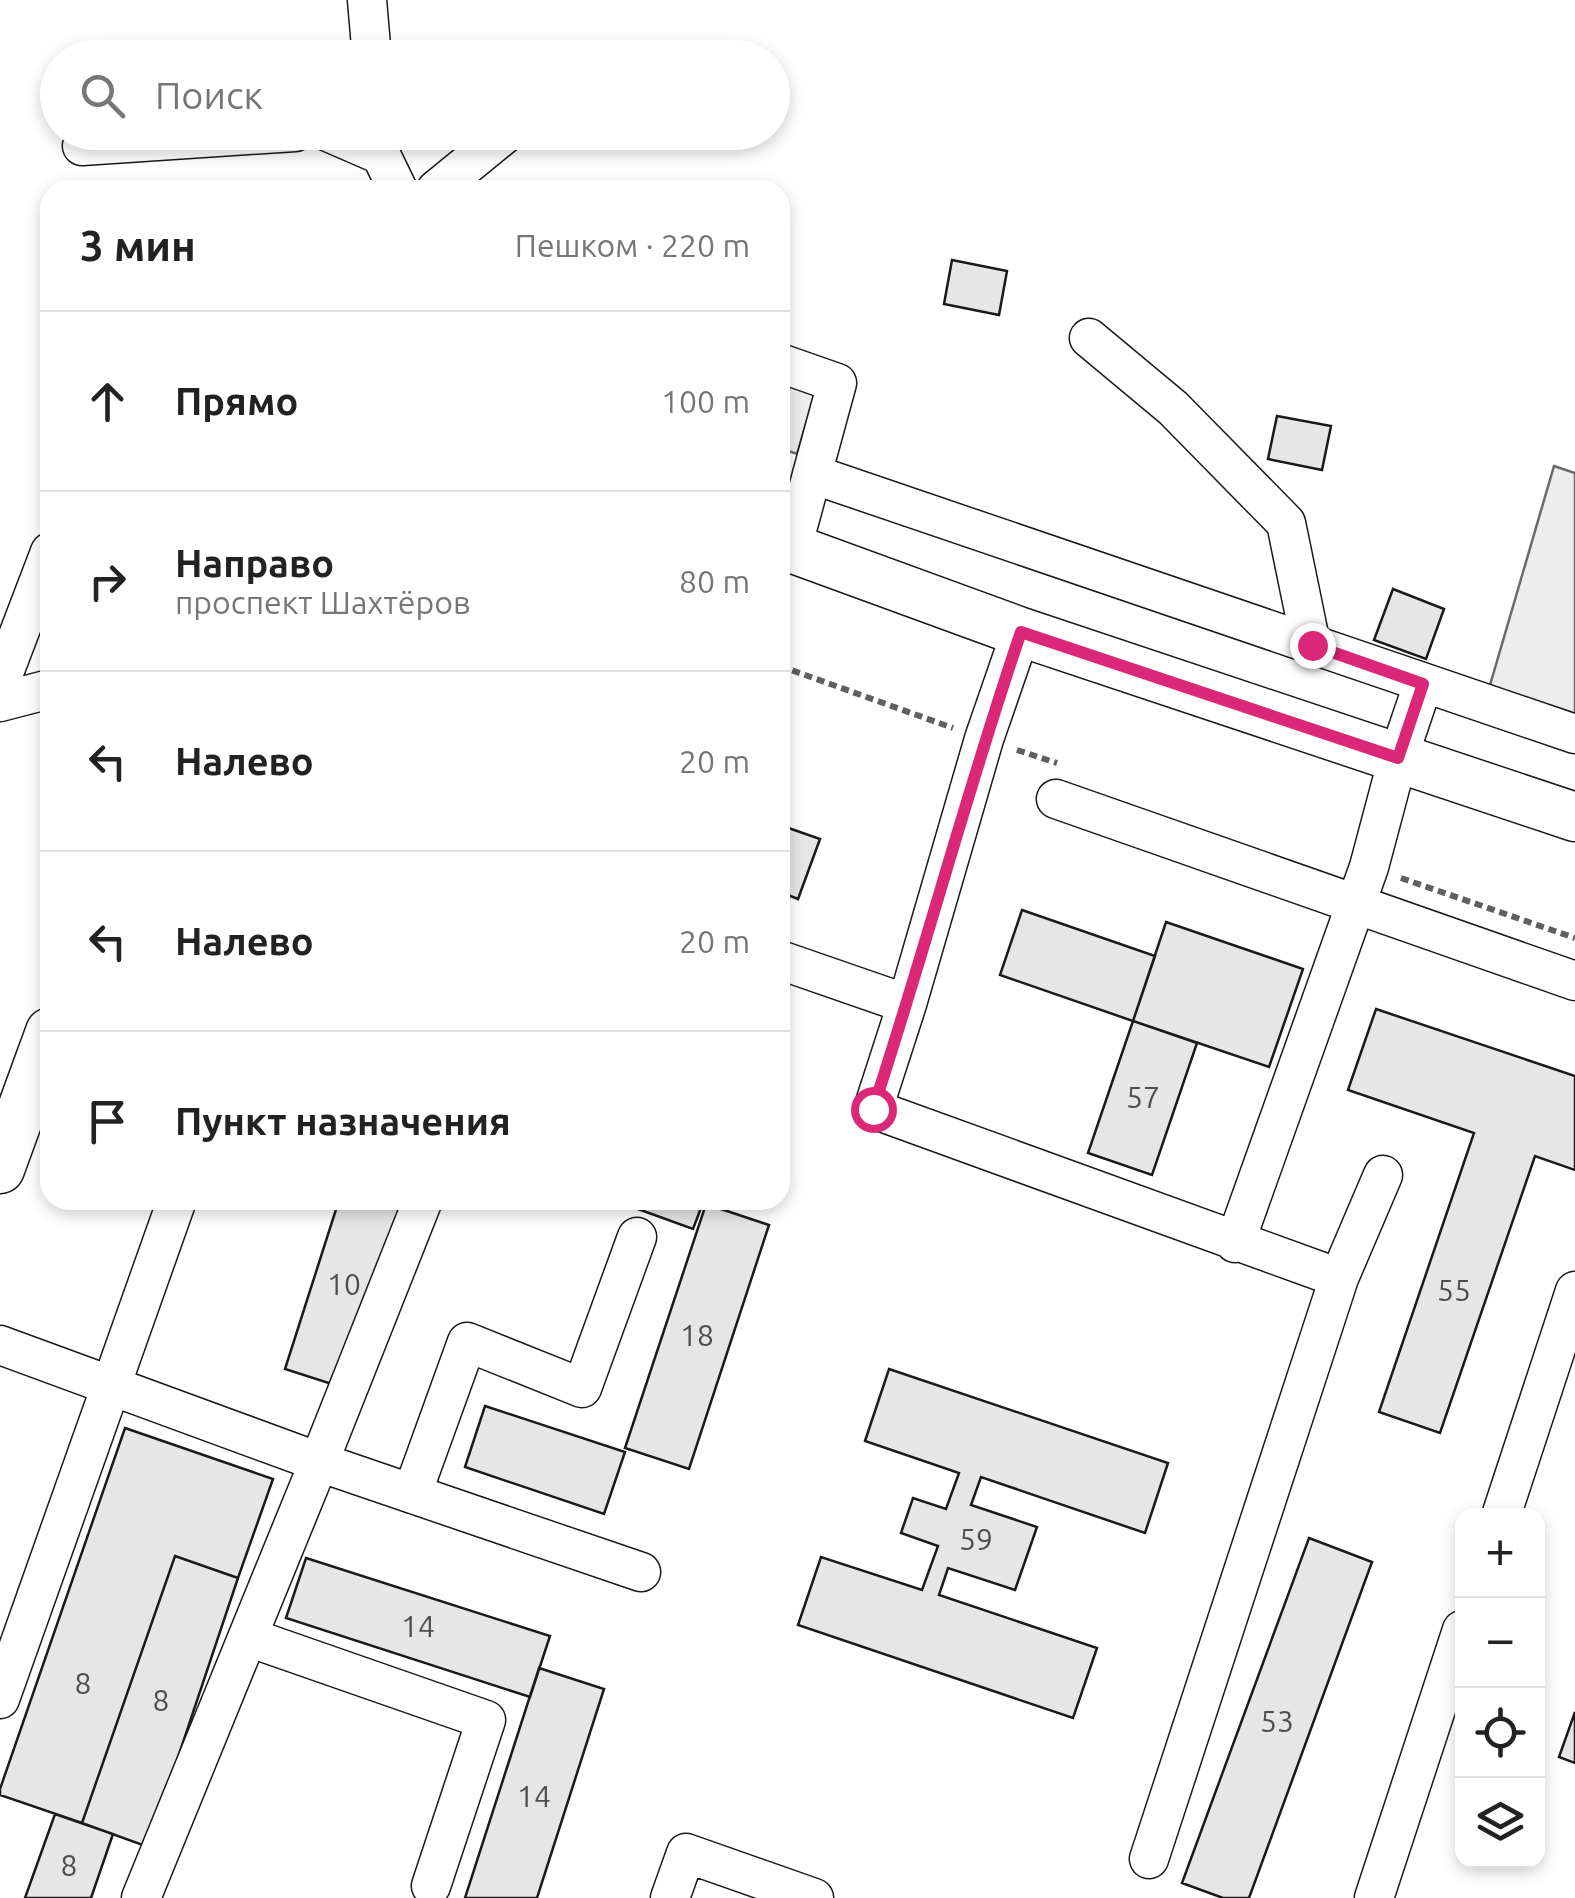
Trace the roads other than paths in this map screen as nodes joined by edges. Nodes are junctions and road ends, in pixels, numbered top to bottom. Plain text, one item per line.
1 (367, 0) edge
2 (370, 40) edge
3 (382, 150) edge
4 (485, 150) edge
5 (394, 180) edge
6 (448, 180) edge
7 (1089, 338) dead end
8 (790, 367) edge
9 (812, 474) junction
10 (790, 535) edge
11 (790, 547) edge
12 (40, 578) edge
13 (1021, 632) junction
14 (1312, 645) junction
15 (0, 682) edge
16 (1423, 684) junction
17 (40, 692) edge
18 (40, 701) edge
19 (0, 703) edge
20 (1575, 734) edge
21 (1398, 758) junction
22 (1056, 799) dead end
23 (1575, 817) edge
24 (1356, 903) junction
25 (790, 963) edge
26 (1575, 981) edge
27 (907, 1004) junction
28 (40, 1060) edge
29 (0, 1170) edge
30 (1383, 1176) dead end
31 (173, 1210) edge
32 (418, 1210) edge
33 (638, 1237) dead end
34 (1236, 1243) junction
35 (1339, 1278) junction
36 (1575, 1291) edge
37 (0, 1345) edge
38 (112, 1384) junction
39 (318, 1462) junction
40 (412, 1494) junction
41 (1503, 1508) edge
42 (641, 1572) dead end
43 (248, 1637) junction
44 (1455, 1651) edge
45 (0, 1699) edge
46 (1150, 1860) dead end
47 (431, 1886) dead end
48 (141, 1898) edge
49 (670, 1898) edge
50 (814, 1898) edge
51 (1374, 1898) edge

1 - 2 street
3 - 5 street
4 - 6 street
7 - 14 street
8 - 9 street
9 - 10 street
9 - 14 street
11 - 13 main road
12 - 15 street
13 - 21 main road
13 - 27 street
14 - 16 street
16 - 20 street
16 - 21 street
17 - 19 street
18 - 19 street
21 - 23 main road
21 - 24 street
22 - 24 street
24 - 26 street
24 - 34 street
25 - 27 street
27 - 34 street
28 - 29 main road
30 - 35 street
31 - 38 street
32 - 39 street
33 - 40 street
34 - 35 street
35 - 46 street
36 - 41 street
37 - 38 street
38 - 39 street
38 - 45 street
39 - 40 street
39 - 43 street
40 - 42 street
43 - 47 street
43 - 48 street
44 - 51 street
49 - 50 street

